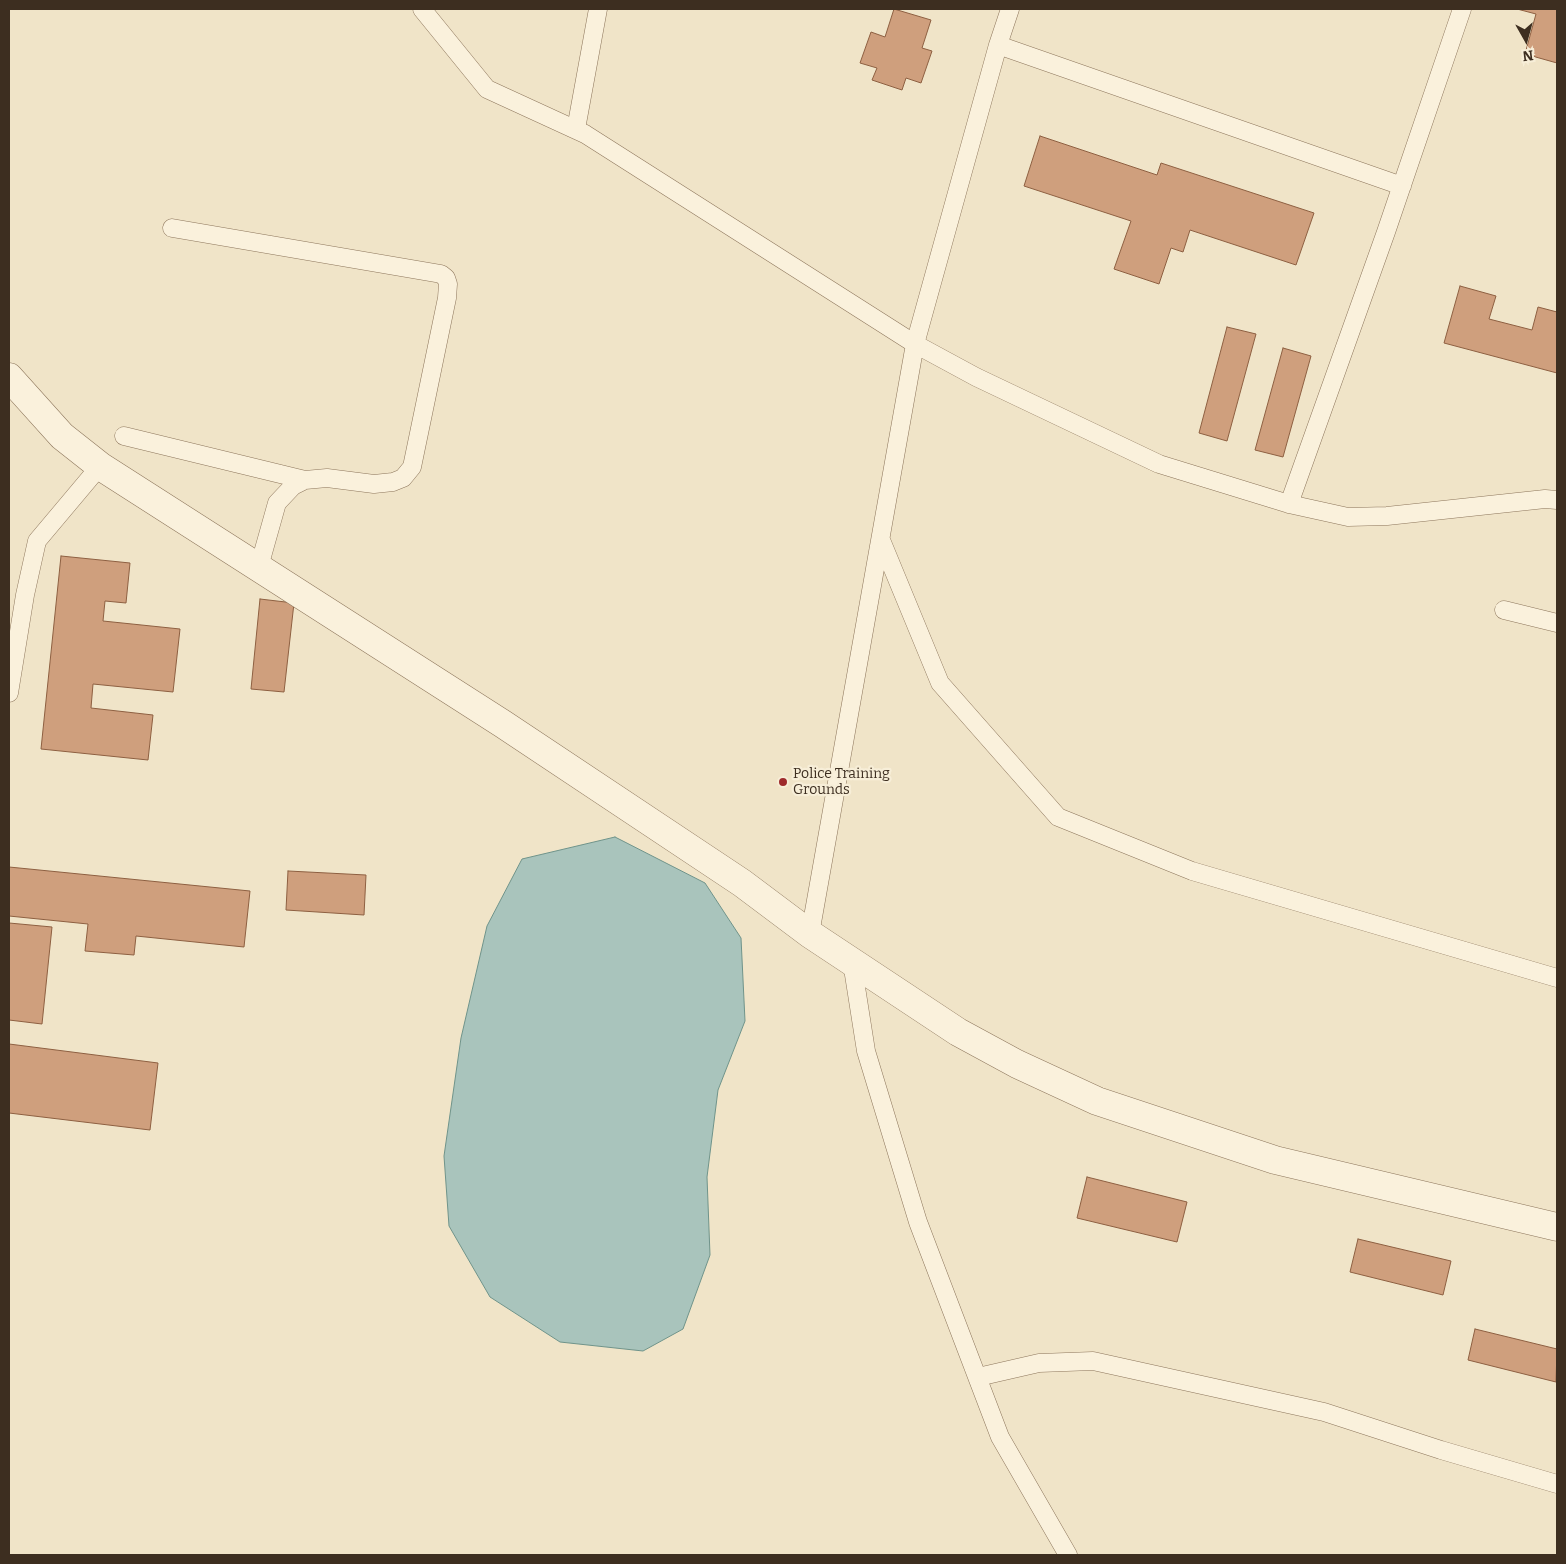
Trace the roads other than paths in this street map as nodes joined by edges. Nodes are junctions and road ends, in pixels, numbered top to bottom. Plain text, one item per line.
1 (422, 9) edge
2 (598, 9) edge
3 (1010, 9) edge
4 (1462, 9) edge
5 (998, 45) junction
6 (576, 129) junction
7 (1402, 186) junction
8 (172, 228) dead end
9 (915, 344) junction
10 (9, 377) edge
11 (124, 436) dead end
12 (100, 466) junction
13 (306, 480) junction
14 (1557, 500) edge
15 (1290, 504) junction
16 (881, 540) junction
17 (259, 567) junction
18 (1504, 610) dead end
19 (1557, 623) edge
20 (9, 693) edge
21 (810, 934) junction
22 (852, 962) junction
23 (1557, 978) edge
24 (1557, 1228) edge
25 (978, 1378) junction
26 (1557, 1484) edge
27 (1068, 1555) edge

1 - 6 lane
2 - 6 lane
3 - 5 lane
4 - 7 lane
5 - 7 lane
5 - 9 lane
6 - 9 lane
7 - 15 lane
8 - 13 lane
9 - 15 lane
9 - 16 lane
10 - 12 street
11 - 13 lane
12 - 17 street
12 - 20 lane
13 - 17 lane
14 - 15 lane
16 - 21 lane
16 - 23 lane
17 - 21 street
18 - 19 lane
21 - 22 street
22 - 24 street
22 - 25 lane
25 - 26 lane
25 - 27 lane

